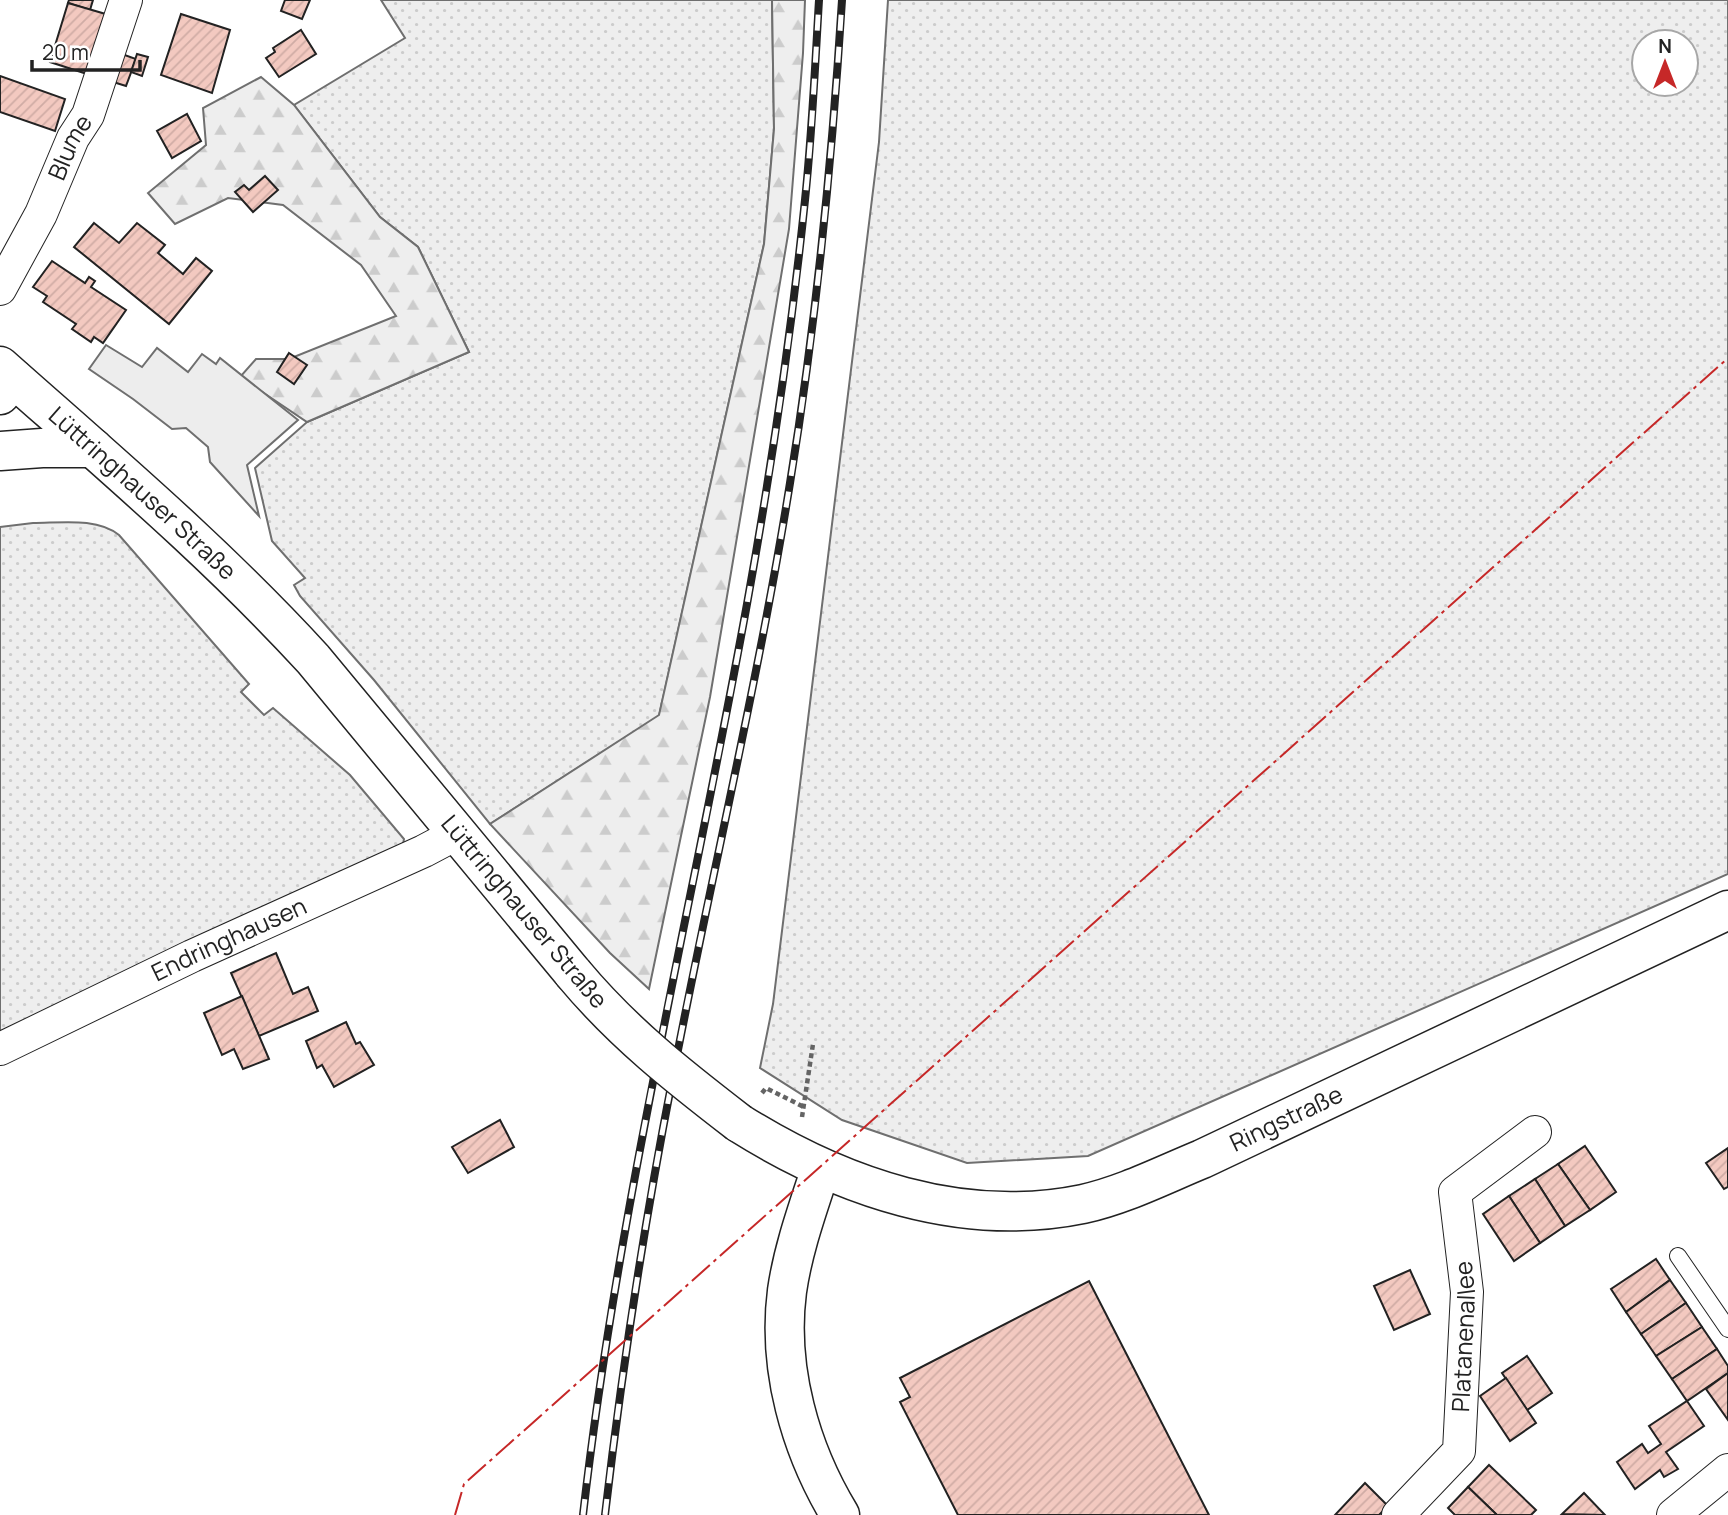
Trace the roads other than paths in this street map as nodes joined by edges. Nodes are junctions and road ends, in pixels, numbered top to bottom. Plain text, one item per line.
1 (126, 0) edge
2 (0, 289) edge
3 (5, 380) edge
4 (93, 448) junction
5 (0, 451) edge
6 (458, 833) junction
7 (1728, 910) edge
8 (0, 1049) edge
9 (1535, 1132) dead end
10 (821, 1168) junction
11 (1678, 1256) dead end
12 (1728, 1329) edge
13 (1728, 1471) edge
14 (840, 1515) edge
15 (1398, 1515) edge
16 (1673, 1515) edge

1 - 2 street, Blume
3 - 4 main road, Lüttringhauser Straße
4 - 5 main road
4 - 6 main road, Lüttringhauser Straße
6 - 8 street, Endringhausen
6 - 10 main road, Lüttringhauser Straße, bridge
7 - 10 main road, Ringstraße
9 - 15 street, Platanenallee
10 - 14 main road
11 - 12 lane
13 - 16 street

